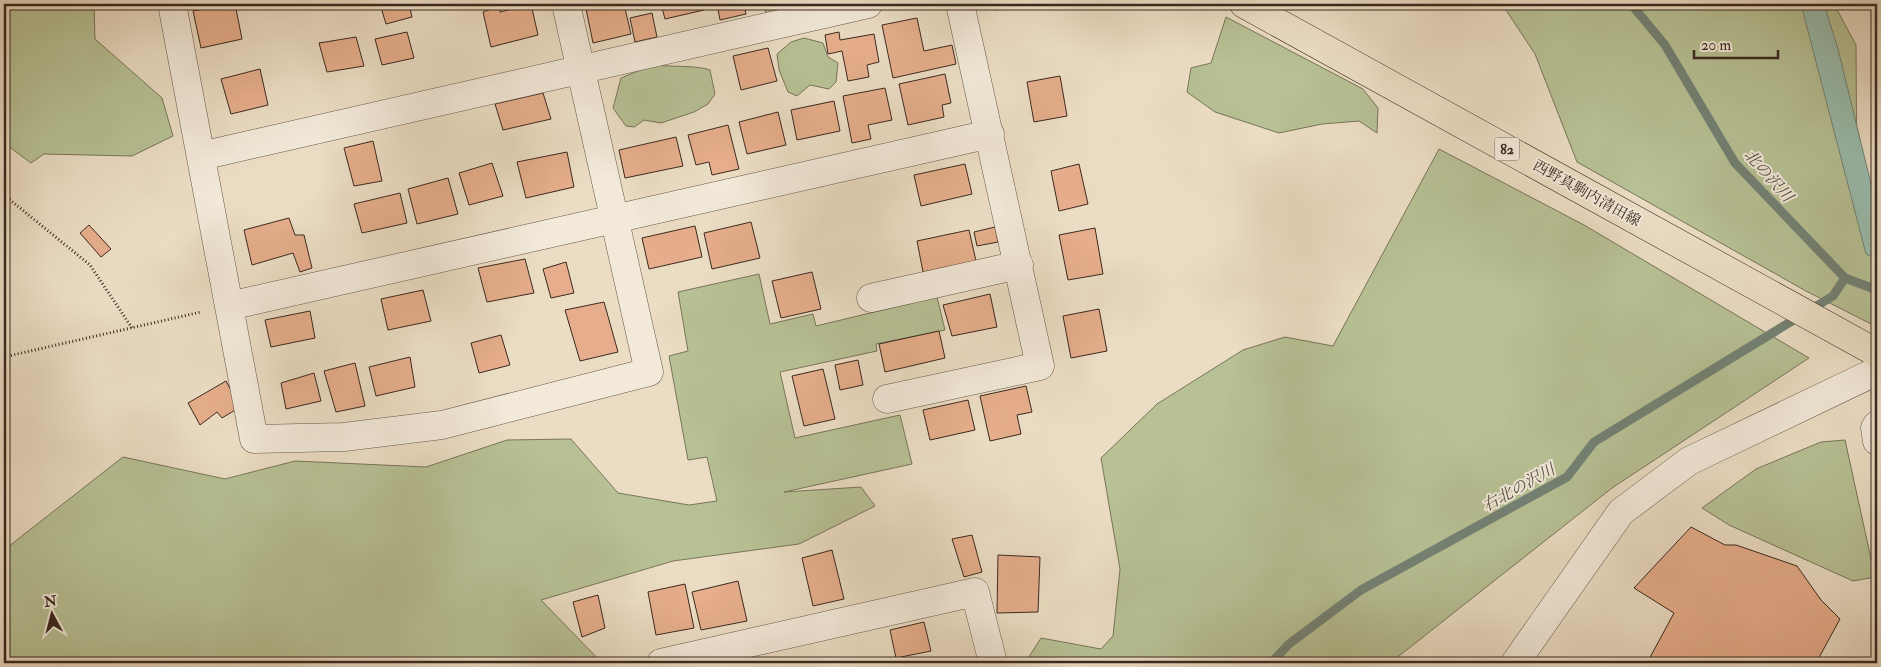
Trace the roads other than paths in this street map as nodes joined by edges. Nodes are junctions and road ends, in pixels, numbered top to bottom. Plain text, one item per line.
1 (174, 4) edge
2 (566, 4) edge
3 (868, 4) edge
4 (960, 4) edge
5 (1244, 4) edge
6 (581, 69) junction
7 (990, 134) junction
8 (200, 156) junction
9 (615, 219) junction
10 (1019, 265) junction
11 (871, 298) dead end
12 (229, 306) junction
13 (1877, 353) edge
14 (1877, 371) edge
15 (887, 399) dead end
16 (1877, 425) edge
17 (1877, 442) edge
18 (661, 663) edge
19 (992, 663) edge
20 (1515, 663) edge

1 - 8 street
2 - 6 street
3 - 6 street
4 - 7 street
5 - 13 main road, 西野真駒内清田線 / 82
6 - 8 street
6 - 9 street
7 - 9 street
7 - 10 street
8 - 12 street
9 - 12 street
9 - 12 street
10 - 11 street
10 - 15 street
14 - 20 street
16 - 17 street
18 - 19 street

